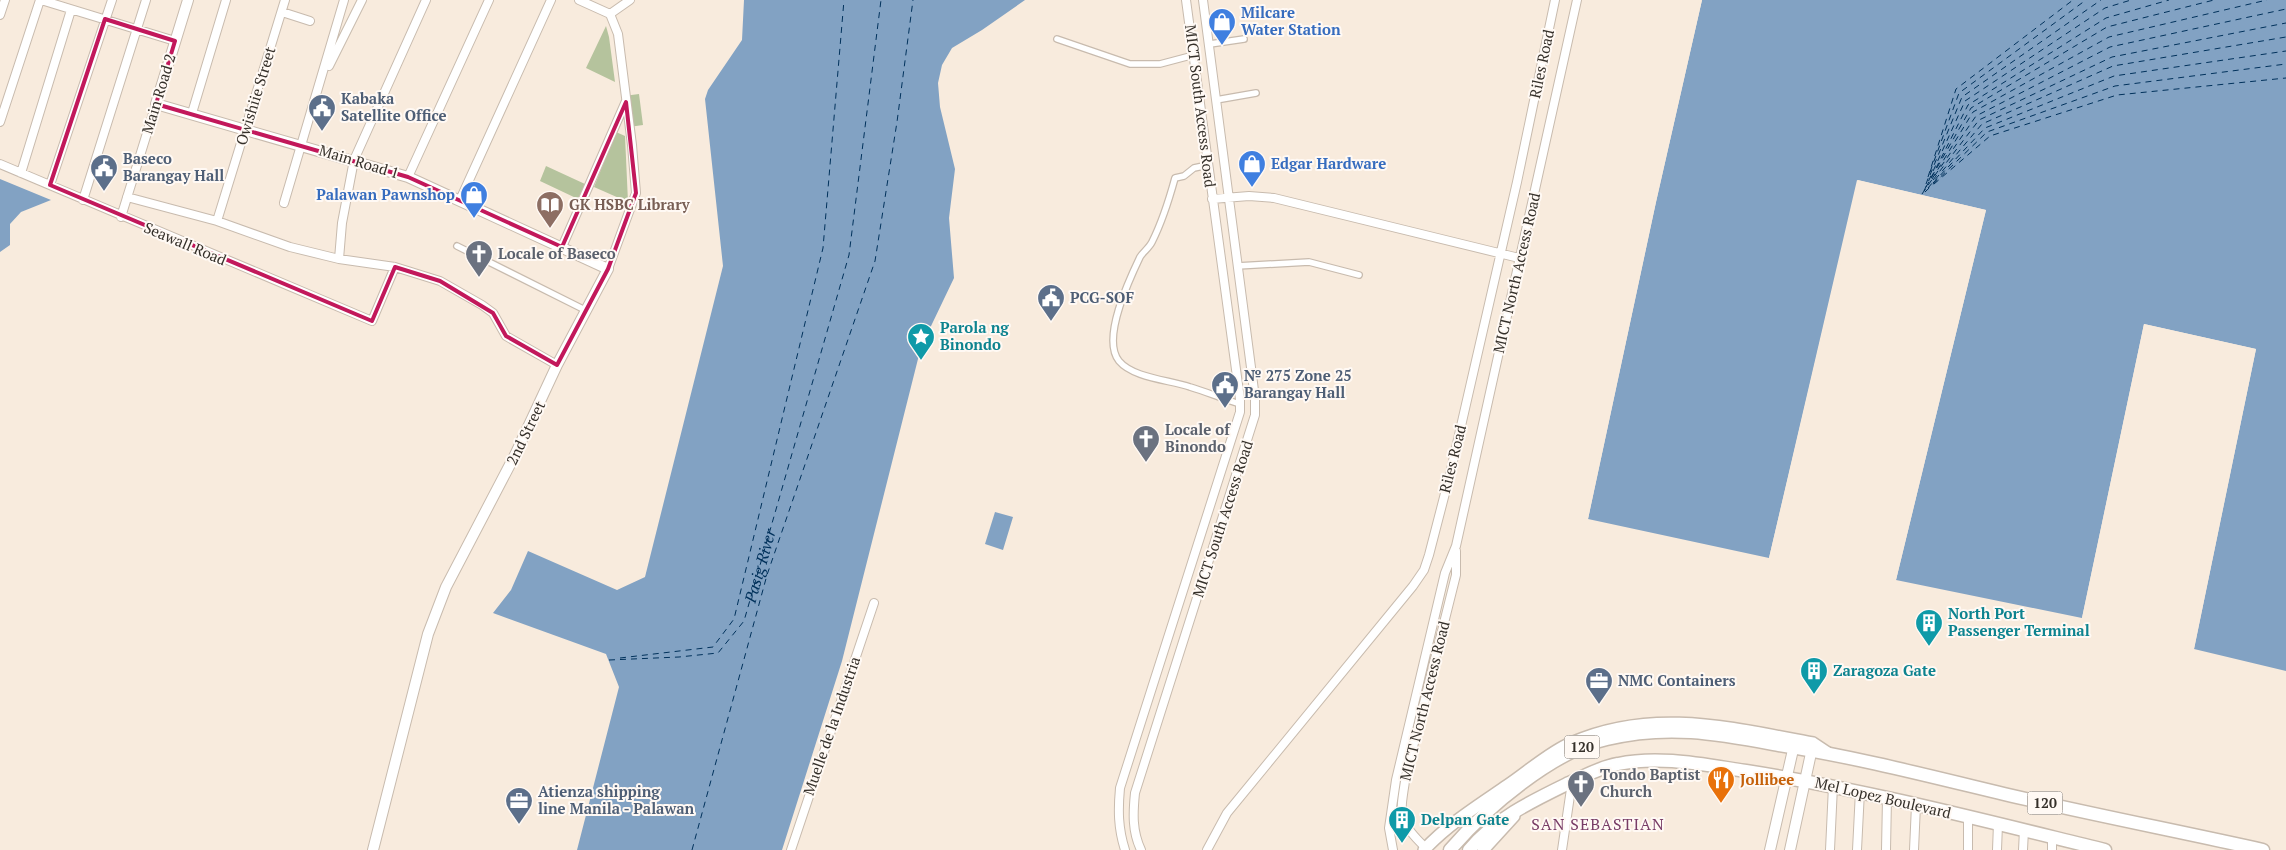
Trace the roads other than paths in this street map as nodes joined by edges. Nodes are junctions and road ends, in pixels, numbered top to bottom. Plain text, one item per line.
1 (5, 0) edge
2 (40, 0) edge
3 (112, 0) edge
4 (146, 0) edge
5 (188, 0) edge
6 (226, 0) edge
7 (285, 0) edge
8 (344, 0) edge
9 (362, 0) edge
10 (426, 0) edge
11 (489, 0) edge
12 (551, 0) edge
13 (579, 0) edge
14 (630, 0) edge
15 (1186, 0) edge
16 (1203, 0) edge
17 (1555, 0) edge
18 (1577, 0) edge
19 (72, 10) junction
20 (282, 12) junction
21 (610, 14) junction
22 (0, 15) edge
23 (105, 19) junction
24 (310, 21) dead end
25 (136, 28) junction
26 (1057, 39) dead end
27 (1244, 39) dead end
28 (175, 41) junction
29 (1210, 44) junction
30 (1194, 56) junction
31 (1211, 62) junction
32 (1195, 65) junction
33 (1256, 93) dead end
34 (318, 94) junction
35 (626, 100) junction
36 (1216, 100) junction
37 (156, 104) junction
38 (192, 113) junction
39 (0, 122) edge
40 (246, 130) junction
41 (301, 144) junction
42 (354, 160) junction
43 (0, 164) edge
44 (1208, 165) junction
45 (21, 173) junction
46 (408, 177) junction
47 (50, 185) junction
48 (127, 198) junction
49 (1228, 198) junction
50 (1212, 199) junction
51 (83, 200) junction
52 (460, 200) junction
53 (284, 203) dead end
54 (121, 217) junction
55 (217, 221) junction
56 (457, 246) dead end
57 (562, 247) junction
58 (1501, 253) junction
59 (1520, 258) junction
60 (339, 259) junction
61 (1237, 266) junction
62 (395, 268) junction
63 (608, 269) junction
64 (1358, 276) dead end
65 (585, 310) junction
66 (557, 366) junction
67 (1240, 404) junction
68 (1456, 546) junction
69 (874, 602) dead end
70 (1794, 743) junction
71 (1813, 747) junction
72 (1787, 778) junction
73 (1806, 780) junction
74 (1572, 782) junction
75 (1833, 786) junction
76 (1860, 791) junction
77 (1887, 798) junction
78 (1916, 805) junction
79 (1968, 817) junction
80 (1998, 824) junction
81 (2024, 830) junction
82 (2052, 844) edge
83 (1425, 849) edge
84 (1475, 849) edge
85 (373, 850) edge
86 (791, 850) edge
87 (1125, 850) edge
88 (1141, 850) edge
89 (1207, 850) edge
90 (1392, 850) edge
91 (1450, 850) edge
92 (1562, 850) edge
93 (1770, 850) edge
94 (1790, 850) edge
95 (1830, 850) edge
96 (1857, 850) edge
97 (1886, 850) edge
98 (1914, 850) edge
99 (1968, 850) edge
100 (1997, 850) edge
101 (2024, 850) edge
102 (2105, 850) edge
103 (2263, 850) edge

1 - 22 street
2 - 19 street
2 - 39 street
3 - 23 street
4 - 25 street
5 - 28 street, Main Road 2
6 - 38 street
7 - 20 street, Owishiie Street
8 - 34 street
9 - 34 street
10 - 42 street
11 - 46 street
12 - 52 street
13 - 21 street
14 - 21 street
15 - 30 street, MICT South Access Road
16 - 29 street, MICT South Access Road
17 - 58 street, Riles Road
18 - 59 street, MICT North Access Road
19 - 23 street
19 - 45 street
20 - 24 street
20 - 40 street, Owishiie Street
21 - 35 street, 2nd Street
23 - 25 street
23 - 47 street
25 - 28 street
25 - 51 street
26 - 30 street
27 - 29 street
28 - 37 street, Main Road 2
29 - 31 street, MICT South Access Road
30 - 32 street, MICT South Access Road
31 - 32 street
31 - 36 street, MICT South Access Road
32 - 44 street, MICT South Access Road
33 - 36 street
34 - 41 street
35 - 57 street
35 - 63 street, 2nd Street
36 - 49 street, MICT South Access Road
37 - 38 street, Main Road 1
37 - 48 street, Main Road 2
38 - 40 street, Main Road 1
40 - 41 street, Main Road 1
40 - 55 street, Owishiie Street
41 - 42 street, Main Road 1
41 - 53 street
42 - 46 street, Main Road 1
42 - 60 street
43 - 45 street, Seawall Road
44 - 50 street, MICT South Access Road
44 - 67 street
45 - 47 street, Seawall Road
46 - 52 street, Main Road 1
47 - 51 street, Seawall Road
48 - 54 street, Main Road 2
48 - 55 street
49 - 50 street
49 - 58 street
49 - 61 street, MICT South Access Road
50 - 67 street, MICT South Access Road
51 - 54 street, Seawall Road
52 - 57 street, Main Road 1
54 - 62 street, Seawall Road
55 - 60 street
56 - 65 street
57 - 63 street, Main Road 1
58 - 59 street
58 - 89 street, Riles Road
59 - 68 street, MICT North Access Road
60 - 62 street
61 - 64 street
61 - 88 street, MICT South Access Road
62 - 66 street
63 - 65 street, 2nd Street
65 - 66 street, 2nd Street
66 - 85 street, 2nd Street
67 - 87 street, MICT South Access Road
68 - 83 street, MICT North Access Road
68 - 90 street, MICT North Access Road
69 - 86 street, Muelle de la Industria
70 - 71 highway, Mel Lopez Boulevard / 120
70 - 72 street
70 - 83 main road, Mel Lopez Boulevard / 120
70 - 91 highway, Mel Lopez Boulevard / 120
71 - 73 street
71 - 103 highway, Mel Lopez Boulevard / 120
72 - 73 highway, Mel Lopez Boulevard / 120
72 - 74 highway, Mel Lopez Boulevard / 120
72 - 93 street
73 - 75 highway, Mel Lopez Boulevard / 120
73 - 94 street
74 - 84 highway, Mel Lopez Boulevard / 120
74 - 92 street
75 - 76 highway, Mel Lopez Boulevard / 120
75 - 95 street
76 - 77 highway, Mel Lopez Boulevard / 120
76 - 96 street
77 - 78 highway, Mel Lopez Boulevard / 120
77 - 97 street
78 - 79 highway, Mel Lopez Boulevard / 120
78 - 98 street
79 - 80 highway, Mel Lopez Boulevard / 120
79 - 99 street
80 - 81 highway, Mel Lopez Boulevard / 120
80 - 100 street
81 - 82 highway, Mel Lopez Boulevard / 120
81 - 101 street
82 - 102 highway, Mel Lopez Boulevard / 120

